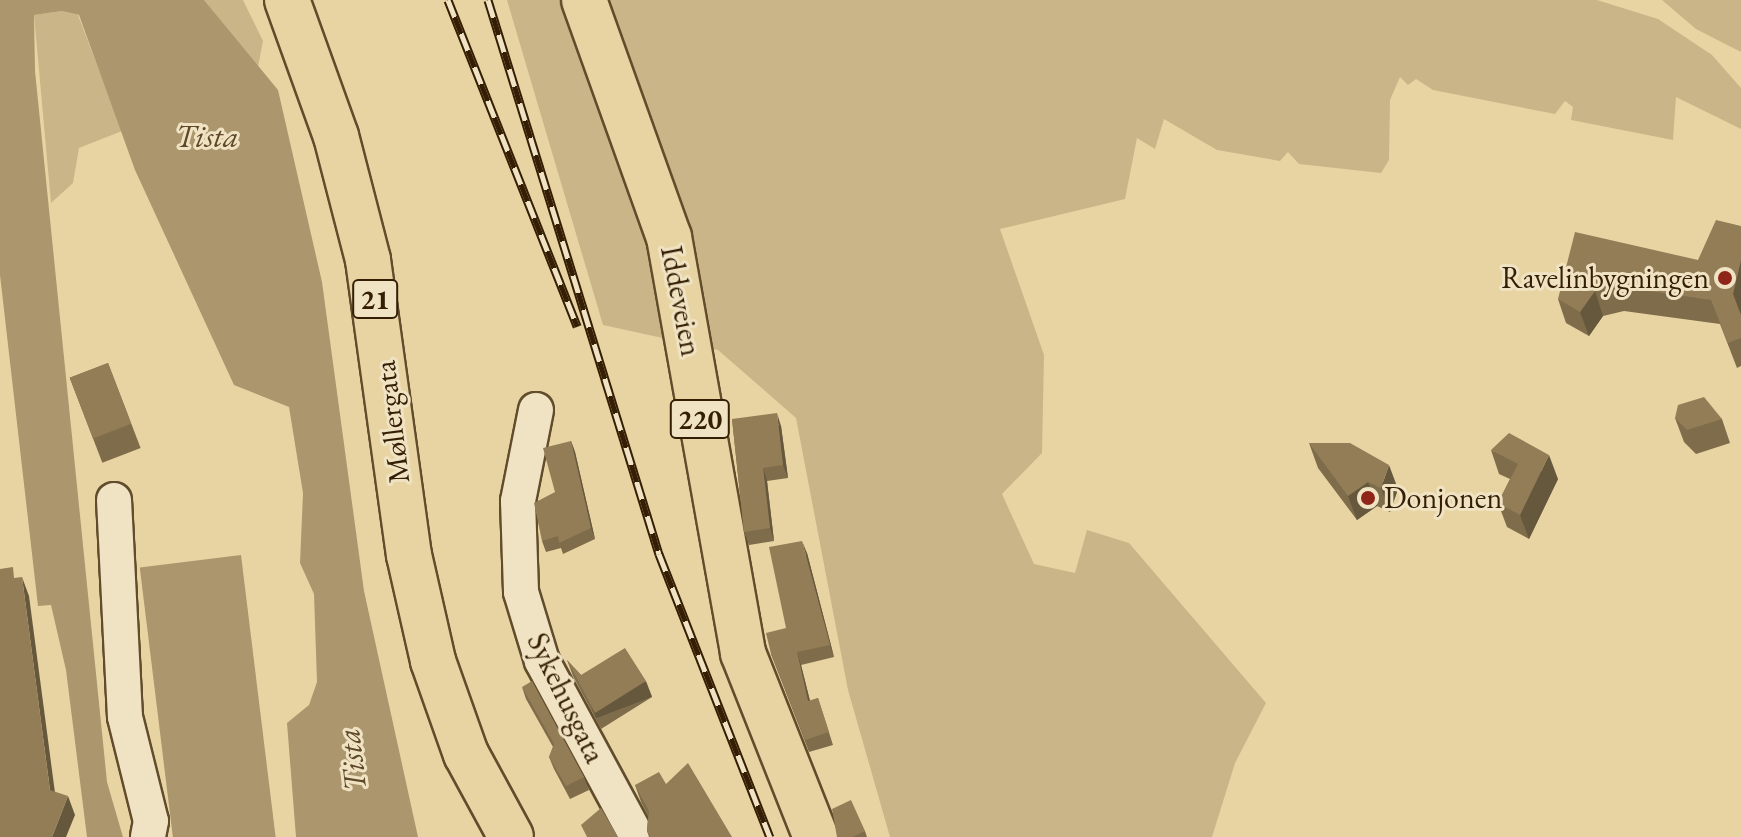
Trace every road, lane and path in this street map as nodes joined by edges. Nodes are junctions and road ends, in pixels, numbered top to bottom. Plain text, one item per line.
1 (287, 0) edge
2 (584, 0) edge
3 (536, 410) dead end
4 (114, 500) dead end
5 (148, 837) edge
6 (511, 837) edge
7 (637, 837) edge
8 (816, 837) edge

1 - 6 main road, Møllergata / 21
2 - 8 main road, Iddeveien / 220
3 - 7 street, Sykehusgata
4 - 5 street

